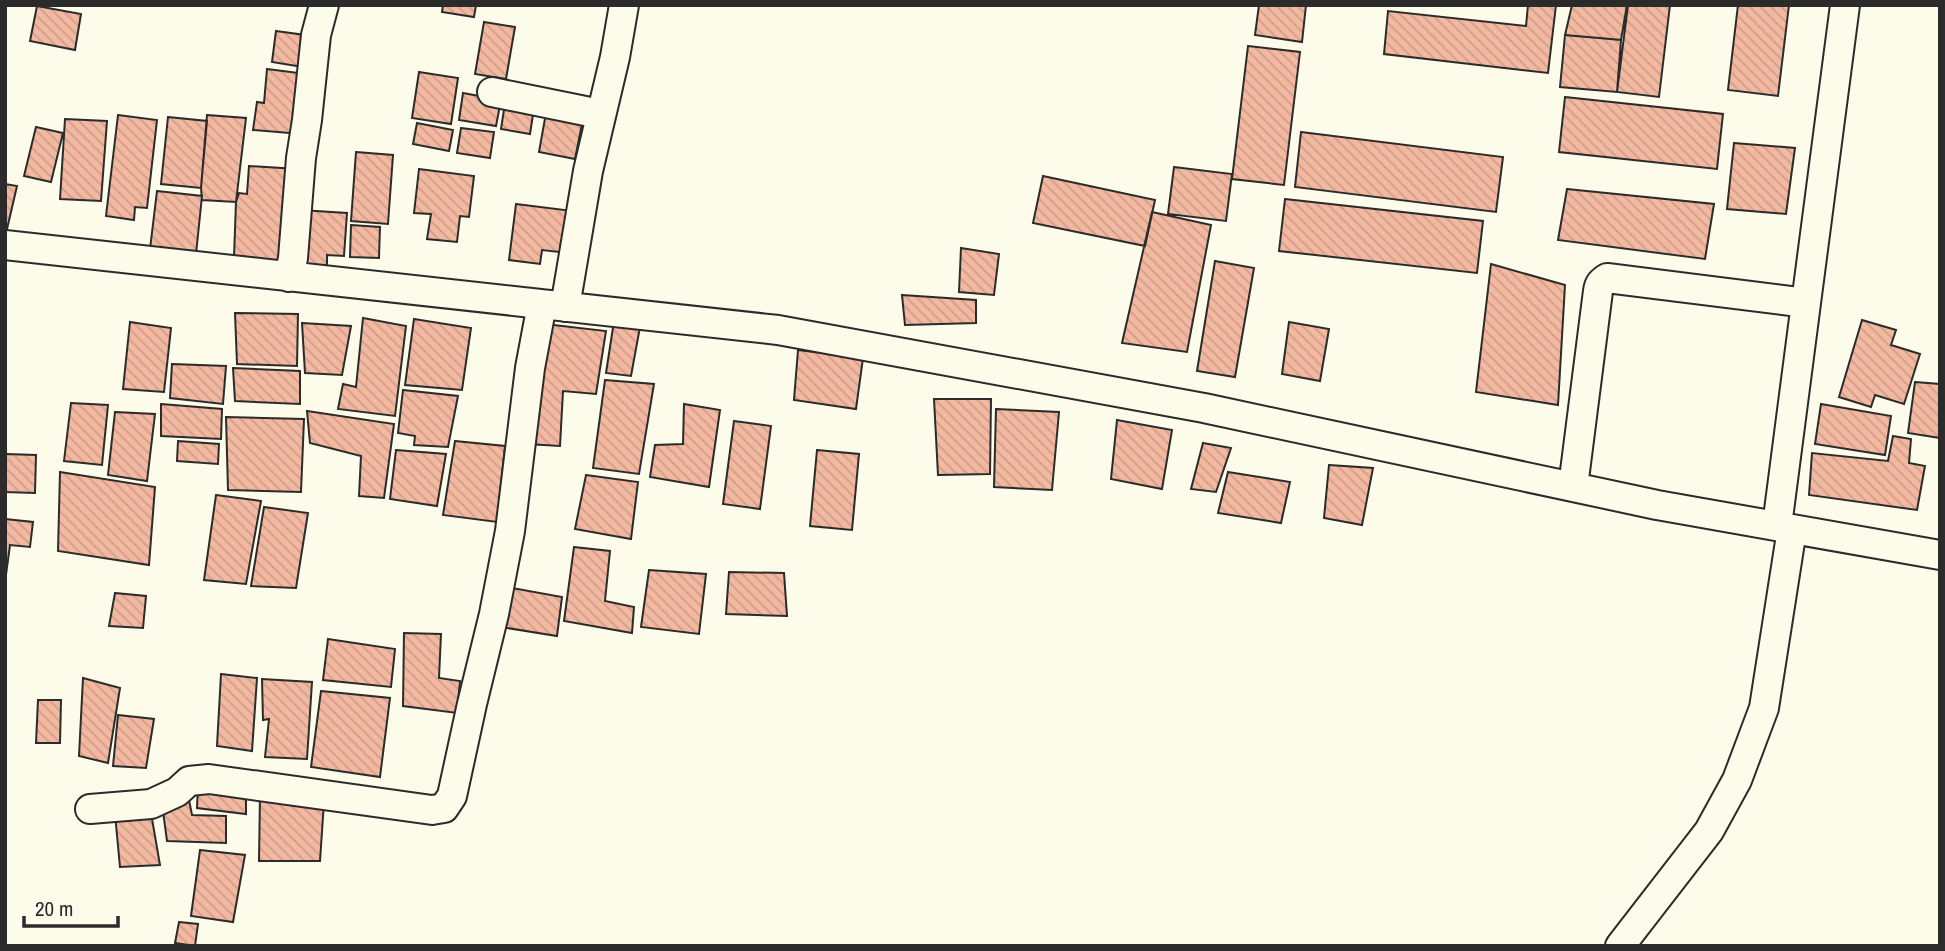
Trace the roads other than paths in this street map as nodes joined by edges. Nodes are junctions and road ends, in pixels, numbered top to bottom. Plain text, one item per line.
1 (324, 5) edge
2 (624, 5) edge
3 (1845, 5) edge
4 (492, 92) dead end
5 (600, 114) junction
6 (5, 245) edge
7 (289, 277) junction
8 (1806, 303) junction
9 (553, 305) junction
10 (1573, 487) junction
11 (1785, 528) junction
12 (1940, 555) edge
13 (90, 809) dead end
14 (1620, 946) edge

1 - 7 street
2 - 5 street
3 - 8 street
4 - 5 street
5 - 9 street
6 - 7 street
7 - 9 street
8 - 10 street
8 - 11 street
9 - 10 street
9 - 13 street
10 - 11 street
11 - 12 street
11 - 14 street

